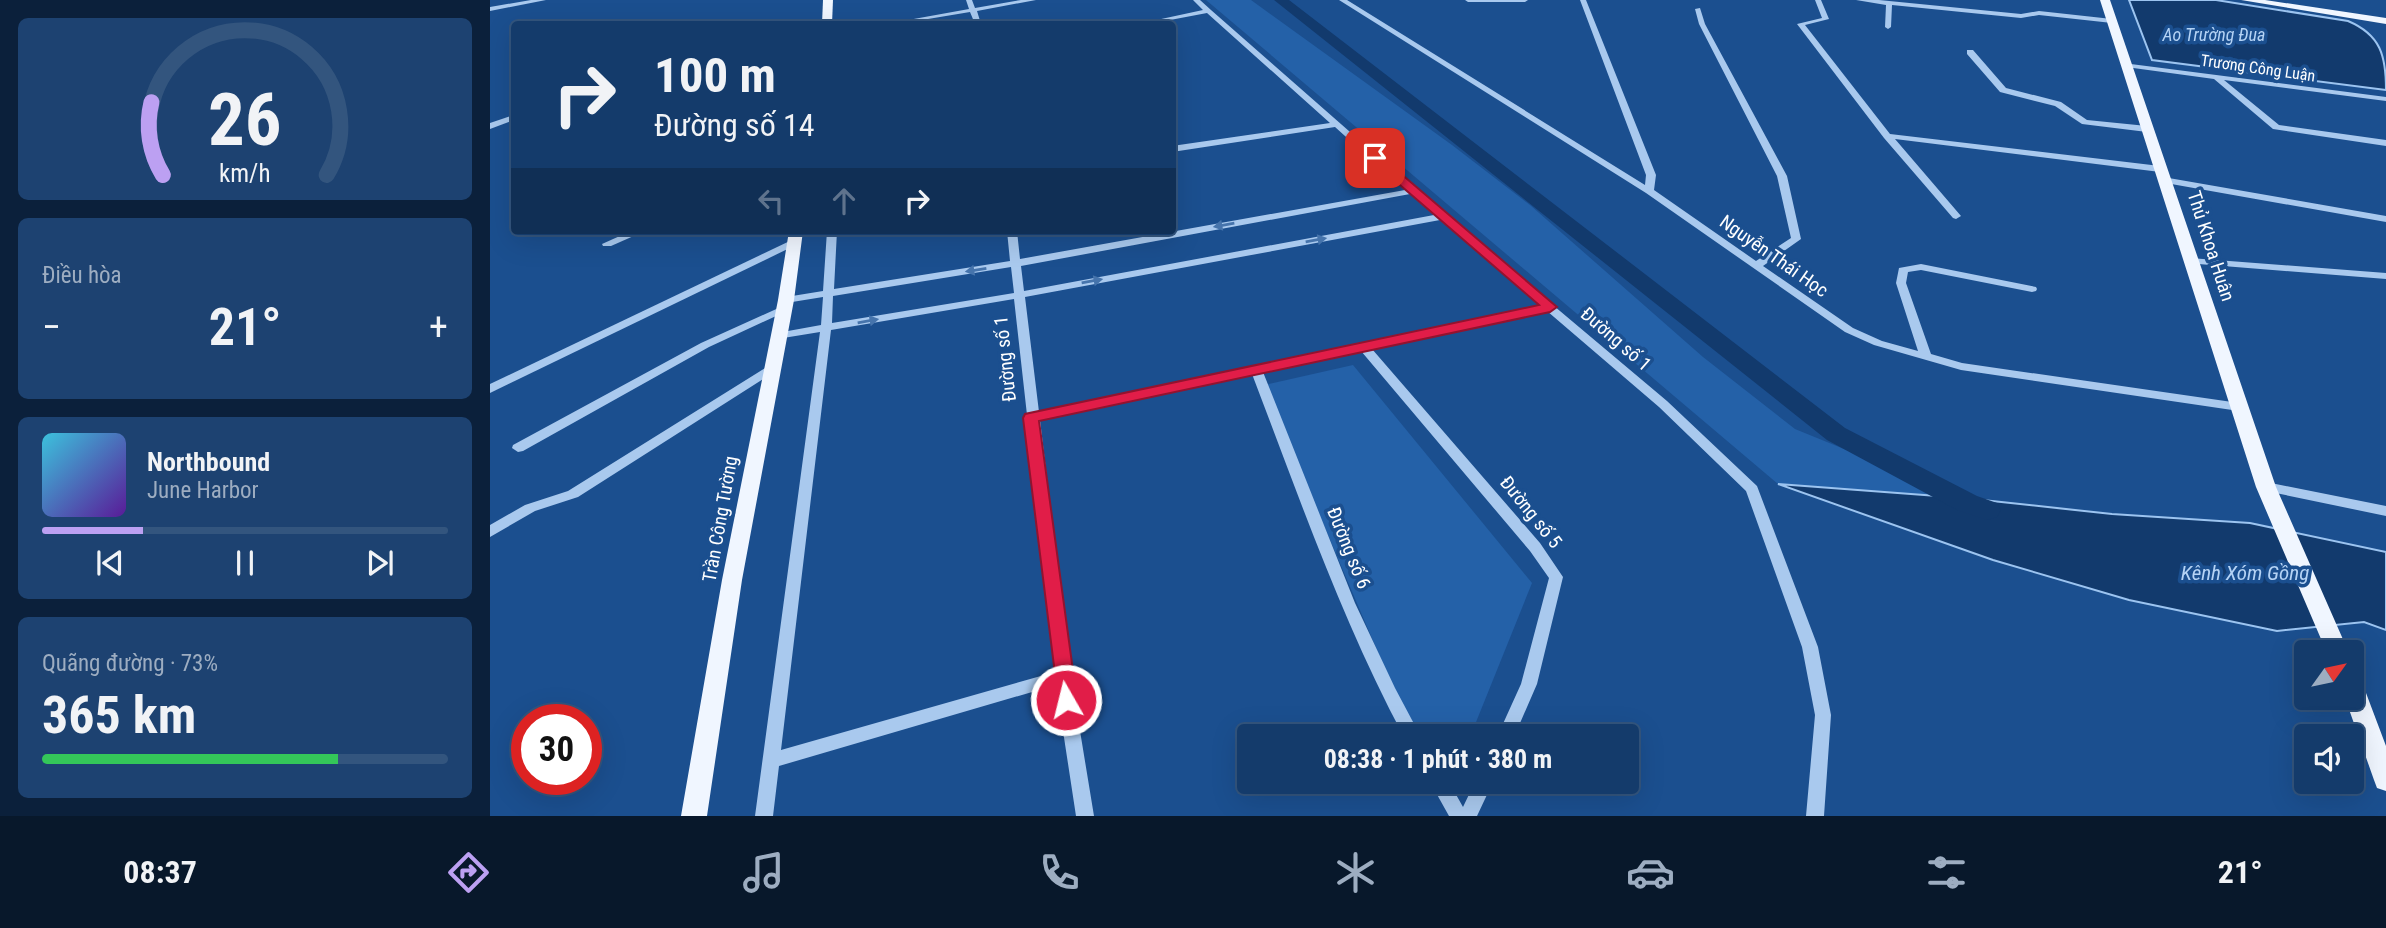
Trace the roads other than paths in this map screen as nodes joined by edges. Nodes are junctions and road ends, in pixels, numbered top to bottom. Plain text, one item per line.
1 (543, 0) edge
2 (828, 0) edge
3 (969, 0) edge
4 (1033, 0) edge
5 (1196, 0) edge
6 (1342, 0) edge
7 (1468, 0) edge
8 (1525, 0) edge
9 (1583, 0) edge
10 (1818, 0) edge
11 (1859, 0) edge
12 (1970, 0) edge
13 (2105, 0) edge
14 (2246, 0) edge
15 (1889, 2) junction
16 (2282, 3) edge
17 (490, 9) edge
18 (1698, 9) dead end
19 (975, 10) junction
20 (1969, 10) junction
21 (1209, 11) junction
22 (827, 21) edge
23 (907, 21) edge
24 (977, 21) edge
25 (1157, 21) edge
26 (2112, 21) junction
27 (2386, 22) edge
28 (1888, 27) dead end
29 (1970, 51) dead end
30 (2126, 65) junction
31 (2216, 76) junction
32 (2386, 99) edge
33 (511, 118) edge
34 (1337, 124) junction
35 (490, 126) edge
36 (2147, 129) junction
37 (1887, 136) junction
38 (2386, 143) edge
39 (1176, 148) edge
40 (2162, 174) junction
41 (1412, 191) junction
42 (1649, 191) junction
43 (1956, 215) dead end
44 (1444, 216) junction
45 (2386, 219) edge
46 (1176, 234) edge
47 (630, 235) edge
48 (832, 235) edge
49 (1013, 235) edge
50 (1171, 235) edge
51 (795, 237) edge
52 (607, 244) dead end
53 (2190, 261) junction
54 (1018, 263) junction
55 (1756, 265) junction
56 (2386, 276) edge
57 (2032, 289) dead end
58 (829, 294) junction
59 (1018, 295) junction
60 (784, 305) junction
61 (1550, 307) junction
62 (826, 329) junction
63 (777, 336) junction
64 (1364, 347) junction
65 (1926, 357) junction
66 (770, 369) junction
67 (1256, 370) junction
68 (490, 389) edge
69 (2238, 407) junction
70 (1031, 418) junction
71 (517, 448) dead end
72 (2271, 496) junction
73 (2386, 511) edge
74 (490, 532) edge
75 (2332, 640) edge
76 (1063, 676) junction
77 (2361, 710) edge
78 (1406, 724) edge
79 (1510, 724) edge
80 (771, 761) junction
81 (2386, 780) edge
82 (1446, 794) edge
83 (1478, 794) edge
84 (694, 816) edge
85 (764, 816) edge
86 (1085, 816) edge
87 (1458, 816) edge
88 (1468, 816) edge
89 (1815, 816) edge

1 - 17 street
2 - 22 main road
3 - 19 street
4 - 19 street
5 - 21 street, Đường số 1
6 - 42 street, Nguyễn Thái Học
7 - 8 street
9 - 42 street
10 - 37 street
11 - 15 street
12 - 20 street
13 - 26 main road, Thủ Khoa Huân
14 - 16 main road
15 - 20 street
15 - 28 street
16 - 27 main road
18 - 55 street
19 - 23 street
19 - 24 street
20 - 26 street
21 - 25 street
21 - 34 street, Đường số 1
26 - 30 main road, Thủ Khoa Huân
29 - 36 street
30 - 31 street, Trương Công Luận
30 - 36 main road, Thủ Khoa Huân
31 - 32 street, Trương Công Luận
31 - 38 street
33 - 35 street
34 - 39 street
34 - 41 street, Đường số 1
36 - 40 main road, Thủ Khoa Huân
37 - 40 street
37 - 43 street
40 - 45 street
40 - 53 main road, Thủ Khoa Huân
41 - 44 street, Đường số 1
41 -> 46 street
42 - 55 street, Nguyễn Thái Học
59 -> 44 street
44 - 61 street, Đường số 1
47 - 52 street
48 - 58 street
49 - 54 street, Đường số 1
50 -> 54 street
51 - 60 main road, Trần Công Tường
51 - 68 street
53 - 56 street
53 - 69 main road, Thủ Khoa Huân
54 -> 58 street
54 - 59 street, Đường số 1
55 - 65 street, Nguyễn Thái Học
57 - 65 street
58 - 60 street
58 - 62 street
62 -> 59 street
59 - 70 street, Đường số 1
60 - 63 main road, Trần Công Tường
60 - 71 street
61 - 64 street
61 - 89 street, Đường số 1
62 - 63 street
62 - 80 street
63 - 66 main road, Trần Công Tường
64 - 67 street
64 - 79 street, Đường số 5
65 - 69 street, Nguyễn Thái Học
66 - 74 street
66 - 84 main road, Trần Công Tường
67 - 70 street
67 - 78 street, Đường số 6
69 - 72 main road, Thủ Khoa Huân
70 - 76 street, Đường số 1
72 - 73 street
72 - 75 main road, Thủ Khoa Huân
76 - 80 street
76 - 86 street, Đường số 1
77 - 81 main road
80 - 85 street
82 - 87 street
83 - 88 street

